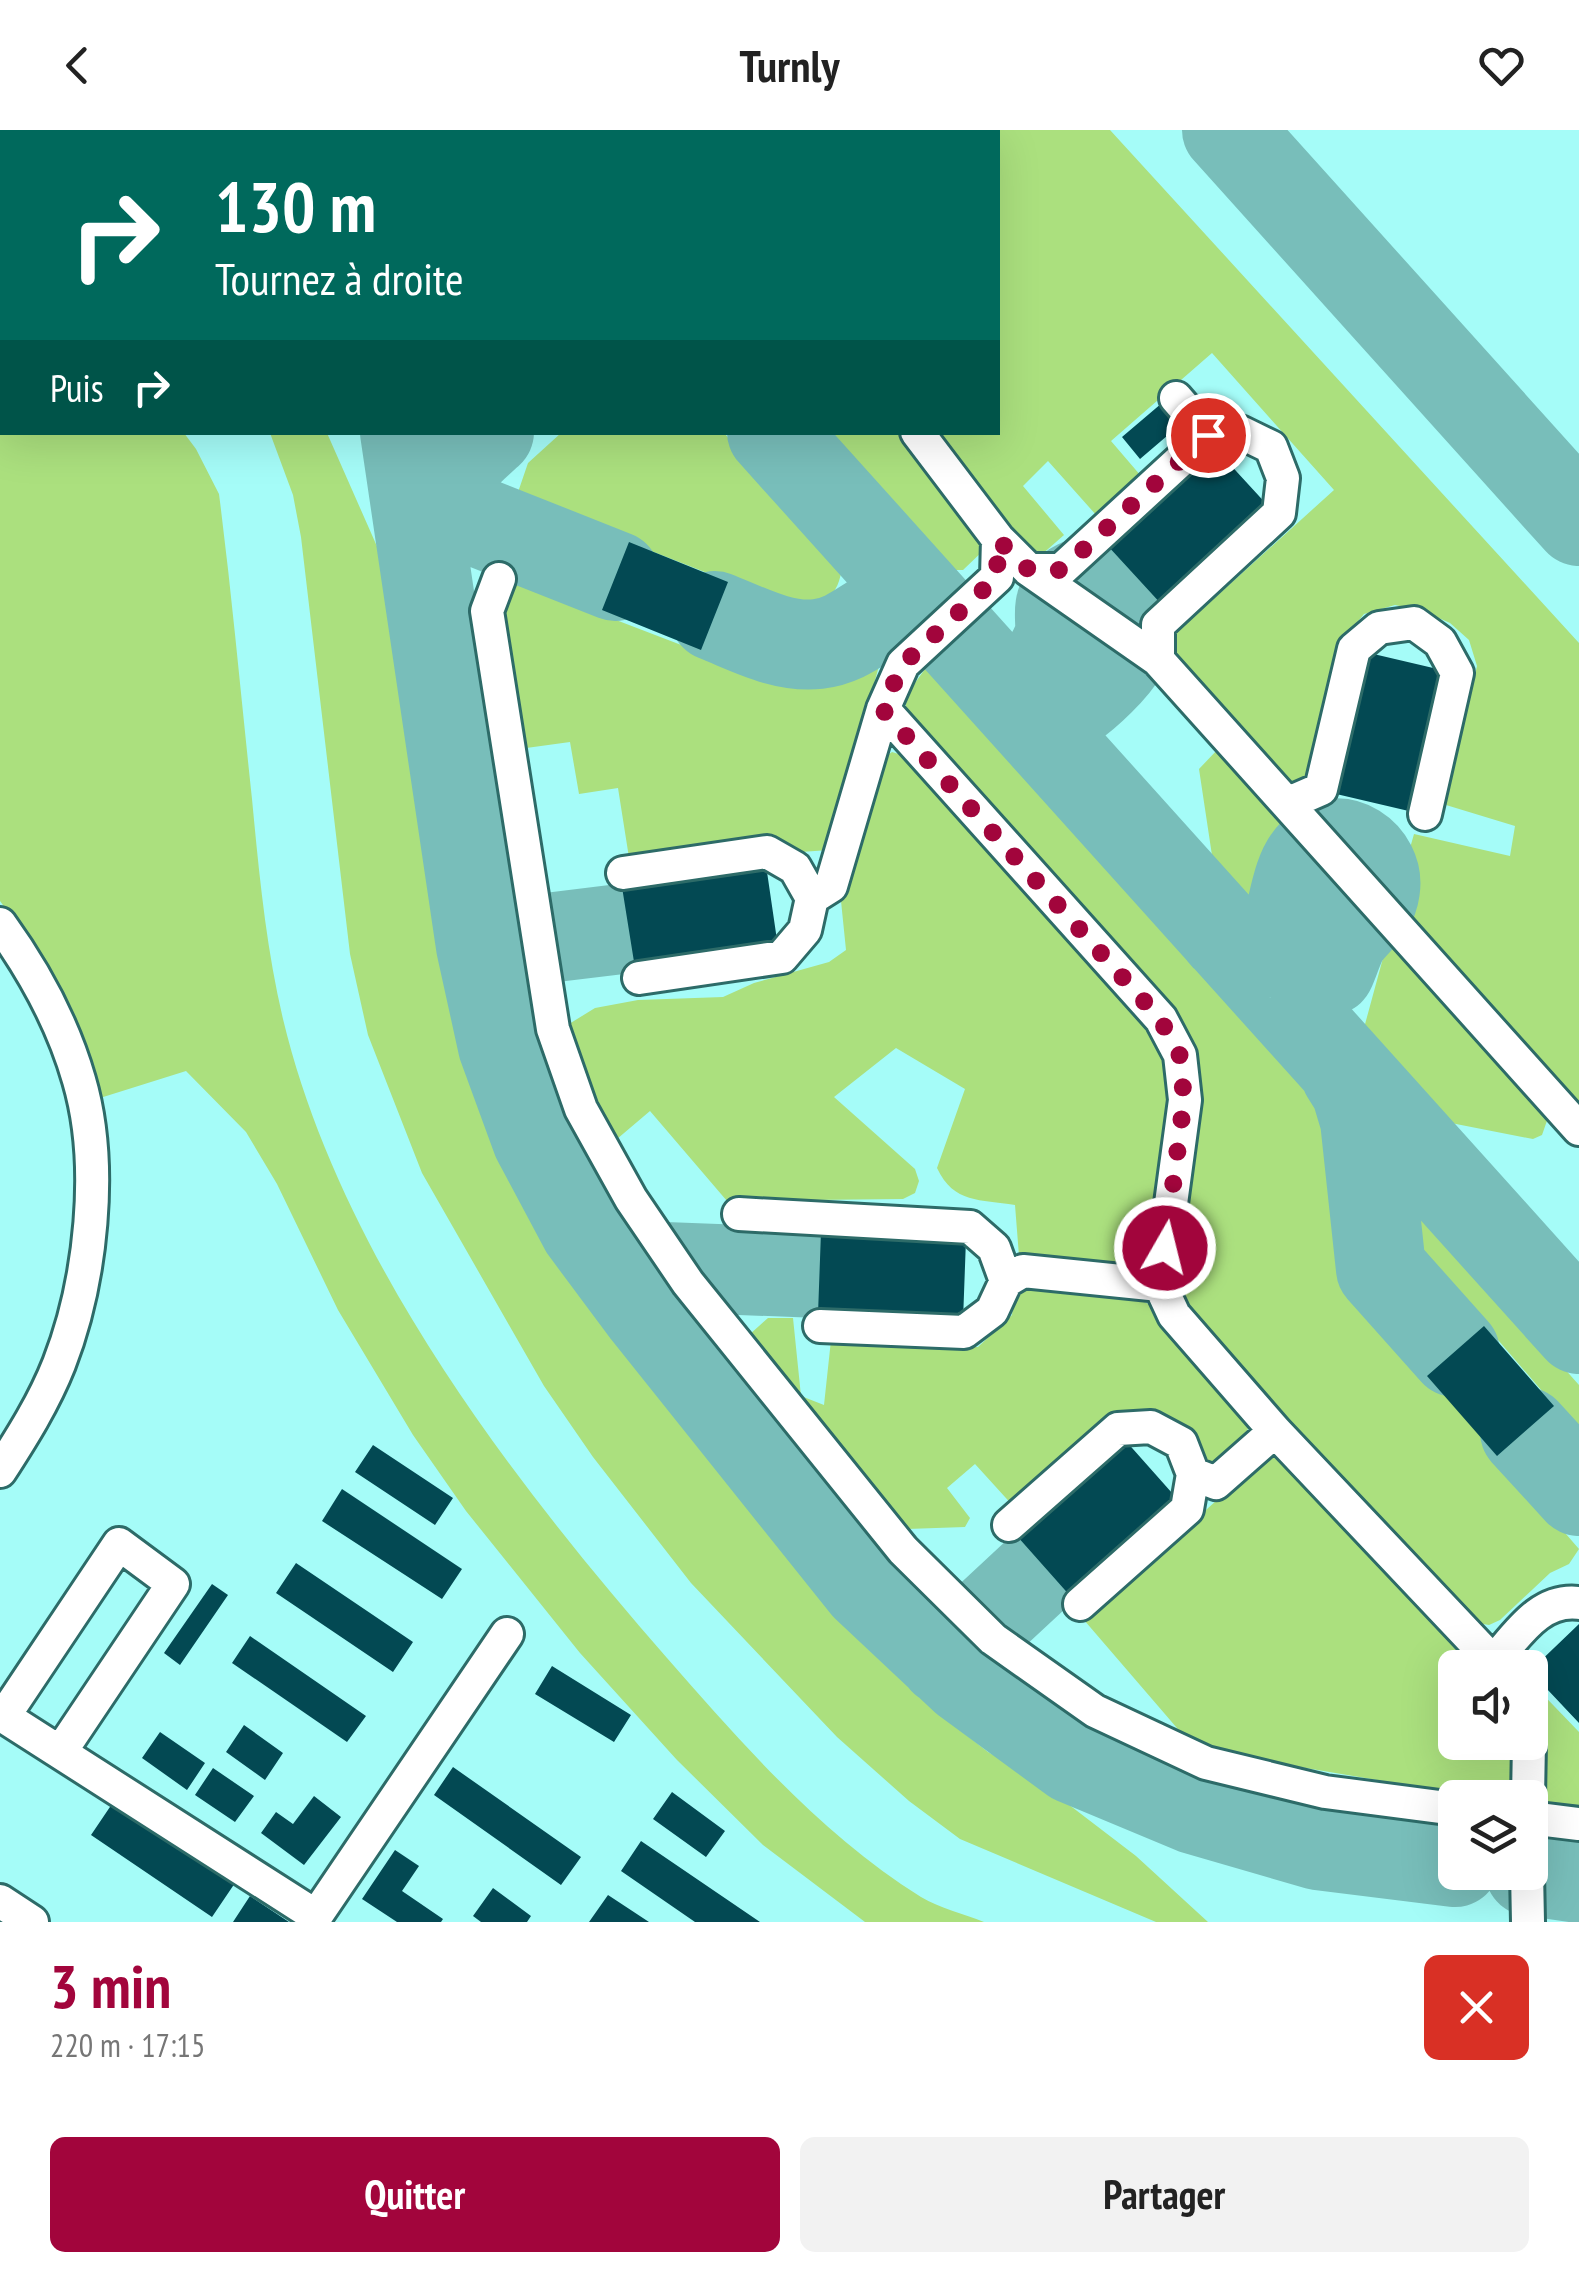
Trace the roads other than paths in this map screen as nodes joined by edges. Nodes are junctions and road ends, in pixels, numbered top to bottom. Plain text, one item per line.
1 (1176, 398) dead end
2 (919, 435) edge
3 (1208, 435) junction
4 (998, 540) junction
5 (1029, 570) junction
6 (499, 579) dead end
7 (1158, 660) junction
8 (882, 709) junction
9 (1289, 803) junction
10 (1425, 814) dead end
11 (623, 874) dead end
12 (812, 898) junction
13 (0, 924) edge
14 (638, 978) dead end
15 (1579, 1129) edge
16 (739, 1214) dead end
17 (1006, 1281) junction
18 (1160, 1286) junction
19 (820, 1326) dead end
20 (1275, 1431) junction
21 (0, 1471) edge
22 (1193, 1474) junction
23 (1010, 1524) dead end
24 (1574, 1593) edge
25 (1080, 1604) dead end
26 (507, 1634) dead end
27 (1484, 1650) edge
28 (1508, 1650) edge
29 (2, 1715) edge
30 (60, 1751) junction
31 (1438, 1806) edge
32 (1548, 1820) edge
33 (1579, 1824) edge
34 (1528, 1890) edge
35 (0, 1901) edge
36 (321, 1919) edge
37 (32, 1922) edge
38 (1528, 1922) edge

1 - 3 lane
2 - 4 lane
3 - 5 lane
3 - 7 lane
4 - 5 lane
4 - 8 lane
5 - 7 lane
6 - 31 lane
7 - 9 lane
8 - 12 lane
8 - 18 lane
9 - 10 lane
9 - 15 lane
11 - 12 lane
12 - 14 lane
13 - 21 lane
16 - 17 lane
17 - 18 lane
17 - 19 lane
18 - 20 lane
20 - 22 lane
20 - 27 lane
22 - 23 lane
22 - 25 lane
24 - 28 lane
26 - 36 lane
29 - 30 lane
29 - 30 lane
30 - 36 lane
32 - 33 lane
34 - 38 lane
35 - 37 lane

